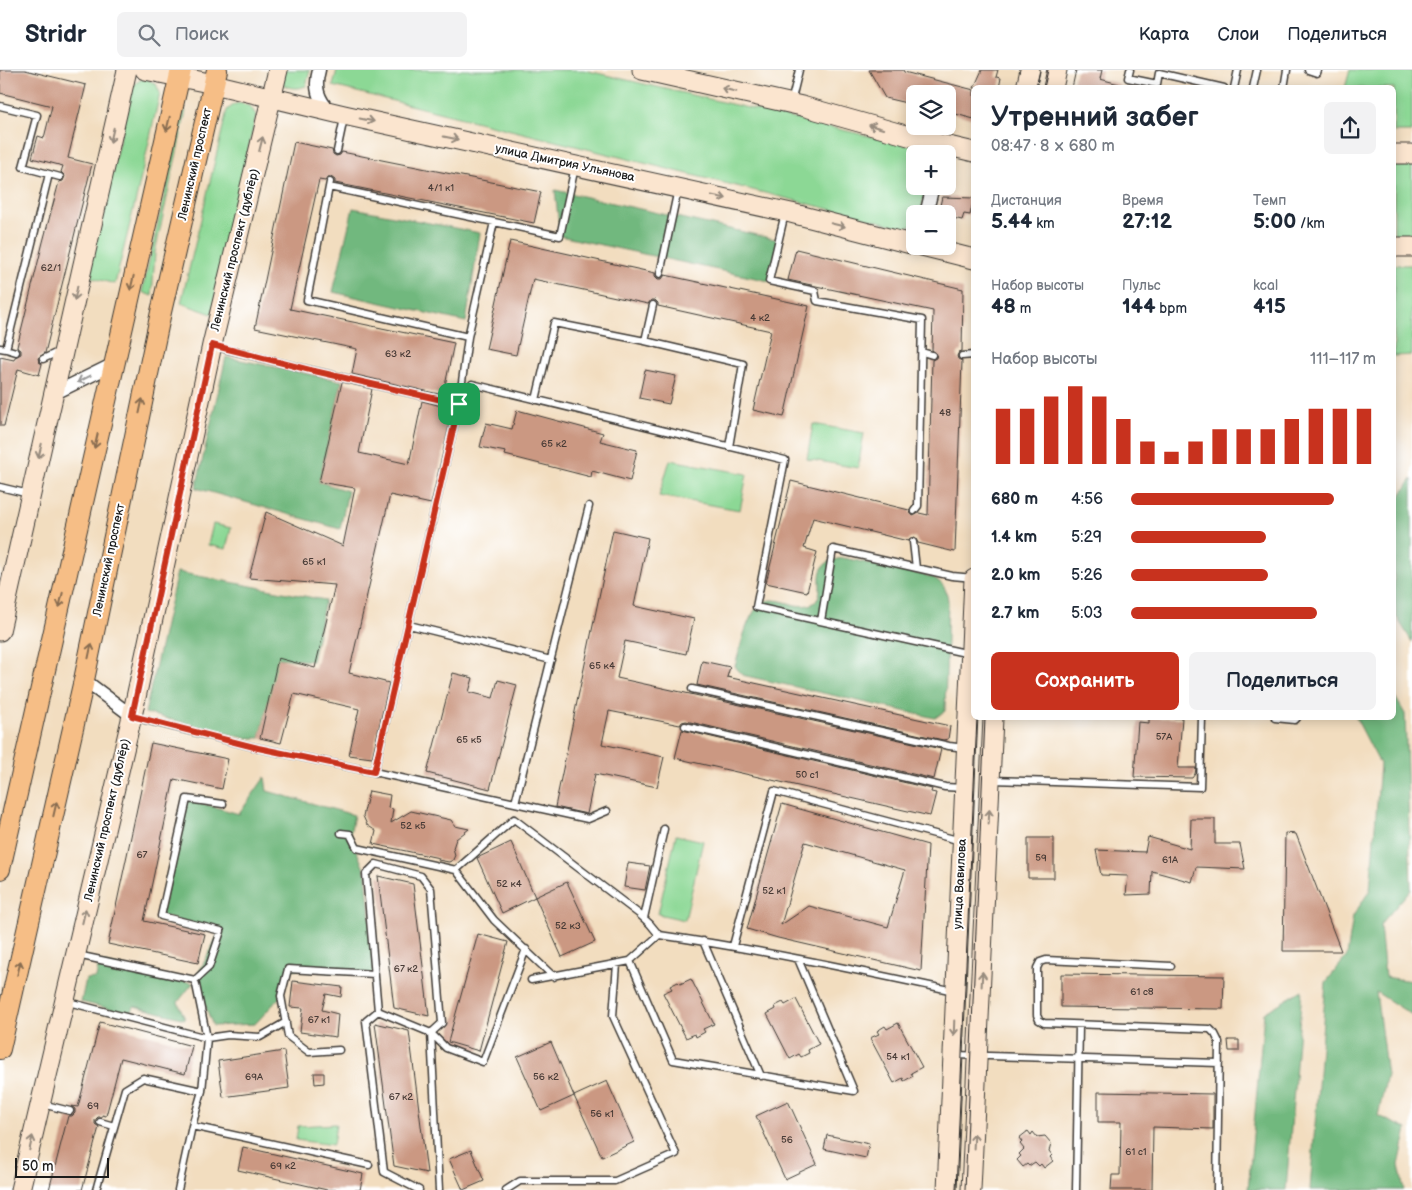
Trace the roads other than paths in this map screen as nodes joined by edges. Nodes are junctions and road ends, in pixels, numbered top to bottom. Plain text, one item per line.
1 (127, 70) edge
2 (145, 70) edge
3 (278, 70) edge
4 (319, 70) edge
5 (642, 70) edge
6 (799, 70) edge
7 (1030, 70) edge
8 (1057, 70) edge
9 (1130, 70) edge
10 (1238, 70) edge
11 (1256, 70) edge
12 (1287, 70) edge
13 (1308, 70) edge
14 (1318, 70) edge
15 (180, 73) edge
16 (216, 77) edge
17 (1027, 85) edge
18 (1054, 85) edge
19 (1211, 85) edge
20 (1235, 85) edge
21 (1253, 85) edge
22 (1284, 85) edge
23 (271, 98) junction
24 (791, 104) junction
25 (0, 106) edge
26 (337, 114) junction
27 (923, 140) junction
28 (932, 145) edge
29 (337, 151) dead end
30 (971, 151) edge
31 (1396, 154) edge
32 (1412, 154) edge
33 (576, 165) junction
34 (50, 174) junction
35 (60, 177) dead end
36 (678, 188) junction
37 (786, 212) junction
38 (494, 222) junction
39 (906, 239) edge
40 (1396, 247) edge
41 (1412, 247) edge
42 (956, 254) edge
43 (971, 257) edge
44 (660, 274) dead end
45 (653, 305) dead end
46 (468, 337) junction
47 (646, 341) junction
48 (212, 345) junction
49 (3, 348) edge
50 (64, 349) junction
51 (16, 352) dead end
52 (922, 352) junction
53 (932, 354) dead end
54 (962, 356) dead end
55 (971, 356) edge
56 (43, 359) dead end
57 (114, 364) junction
58 (472, 384) dead end
59 (53, 394) junction
60 (536, 400) junction
61 (459, 404) junction
62 (729, 447) junction
63 (0, 487) edge
64 (30, 494) junction
65 (588, 506) dead end
66 (914, 512) dead end
67 (913, 542) dead end
68 (916, 568) junction
69 (971, 578) edge
70 (821, 621) junction
71 (1, 625) edge
72 (409, 625) junction
73 (971, 654) joint
74 (551, 660) junction
75 (84, 680) junction
76 (692, 689) dead end
77 (132, 716) junction
78 (993, 720) edge
79 (1202, 720) edge
80 (684, 726) dead end
81 (966, 748) junction
82 (374, 772) junction
83 (991, 780) junction
84 (965, 788) junction
85 (515, 803) junction
86 (223, 804) dead end
87 (607, 812) dead end
88 (664, 829) dead end
89 (342, 832) dead end
90 (962, 841) junction
91 (0, 869) edge
92 (456, 870) junction
93 (644, 918) junction
94 (659, 934) junction
95 (703, 941) junction
96 (733, 946) junction
97 (526, 949) junction
98 (76, 954) junction
99 (798, 959) junction
100 (630, 961) junction
101 (617, 964) junction
102 (1171, 966) dead end
103 (375, 974) junction
104 (554, 976) junction
105 (195, 980) junction
106 (531, 980) dead end
107 (956, 991) junction
108 (72, 1003) dead end
109 (378, 1011) junction
110 (286, 1022) junction
111 (1079, 1026) junction
112 (431, 1033) junction
113 (207, 1038) junction
114 (0, 1049) edge
115 (339, 1050) dead end
116 (953, 1055) junction
117 (979, 1056) junction
118 (1078, 1058) junction
119 (1219, 1063) junction
120 (761, 1076) junction
121 (202, 1091) junction
122 (40, 1104) junction
123 (70, 1110) dead end
124 (100, 1122) dead end
125 (114, 1126) junction
126 (192, 1126) junction
127 (369, 1165) dead end
128 (20, 1190) edge
129 (96, 1190) edge
130 (178, 1190) edge
131 (419, 1190) edge
132 (439, 1190) edge
133 (506, 1190) edge
134 (947, 1190) edge
135 (972, 1190) edge
136 (1076, 1190) edge
137 (1217, 1190) edge

1 -> 50 main road
2 - 15 main road, улица Дмитрия Ульянова
3 - 23 main road, Ленинский проспект (дублёр)
4 - 26 street
24 -> 5 main road
6 - 24 lane
7 - 17 main road
8 - 18 main road
9 - 19 lane
10 - 20 lane
11 - 21 lane
12 - 22 lane
13 - 14 lane
15 - 16 main road, улица Дмитрия Ульянова
15 -> 57 main road
16 - 23 main road, улица Дмитрия Ульянова
75 -> 16 main road, Ленинский проспект
23 - 26 main road, улица Дмитрия Ульянова
48 -> 23 main road, Ленинский проспект (дублёр)
27 -> 24 main road
25 - 34 lane
26 - 29 lane
26 -> 33 main road, улица Дмитрия Ульянова
27 - 28 street
27 - 30 main road
31 - 32 main road
33 - 36 main road, улица Дмитрия Ульянова
33 - 38 lane
34 - 35 lane
34 - 49 lane
36 -> 37 main road, улица Дмитрия Ульянова
36 - 44 lane
37 -> 39 main road, улица Дмитрия Ульянова
37 - 52 lane
38 - 46 lane
38 - 46 lane
40 - 41 main road
42 - 43 main road
45 - 47 lane
46 - 61 lane
47 - 60 lane
47 - 62 lane
48 - 61 lane
48 - 77 main road, Ленинский проспект (дублёр)
49 - 51 lane
50 - 56 lane
50 - 59 main road
52 - 53 lane
52 - 66 lane
54 - 55 lane
57 -> 59 street
57 -> 91 main road
58 - 60 lane
59 -> 64 main road
60 - 62 lane
61 - 72 lane
62 - 70 lane
63 - 64 lane
64 - 71 main road
65 - 74 lane
67 - 68 lane
68 - 69 lane
68 - 70 lane
70 - 73 lane
72 - 74 lane
72 - 82 lane
73 - 81 main road, улица Вавилова
74 - 85 lane
75 - 77 street
114 -> 75 main road, Ленинский проспект
76 - 81 lane
77 - 82 lane
98 -> 77 main road, Ленинский проспект (дублёр)
78 - 83 main road, улица Вавилова
79 - 83 lane
80 - 84 lane
81 - 84 main road, улица Вавилова
82 - 85 lane
117 -> 83 main road, улица Вавилова
84 - 90 main road, улица Вавилова
85 - 87 lane
86 - 105 lane
88 - 93 lane
89 - 92 lane
90 - 96 lane
90 - 107 main road, улица Вавилова
92 - 93 lane
92 - 97 lane
93 - 94 lane
94 - 95 lane
94 - 100 lane
95 - 96 lane
95 - 120 lane
96 - 99 lane
97 - 104 lane
97 - 112 lane
98 - 105 lane
98 - 122 main road, Ленинский проспект (дублёр)
99 - 107 lane
99 - 120 lane
100 - 101 lane
100 - 120 lane
101 - 104 lane
101 - 133 lane
102 - 111 lane
103 - 109 lane
103 - 110 lane
103 - 112 lane
104 - 106 lane
105 - 113 lane
107 -> 116 main road, улица Вавилова
108 - 113 lane
109 - 112 lane
109 - 131 lane
110 - 113 lane
110 - 115 lane
111 - 118 lane
111 - 119 lane
112 - 132 lane
113 - 121 lane
116 - 117 lane
116 - 134 main road, улица Вавилова
117 - 118 lane
135 -> 117 main road, улица Вавилова
118 - 119 lane
118 - 136 lane
119 - 137 lane
121 - 125 lane
121 - 126 lane
122 - 123 lane
128 -> 122 main road, Ленинский проспект (дублёр)
124 - 125 lane
125 - 129 lane
126 - 127 lane
126 - 130 lane

